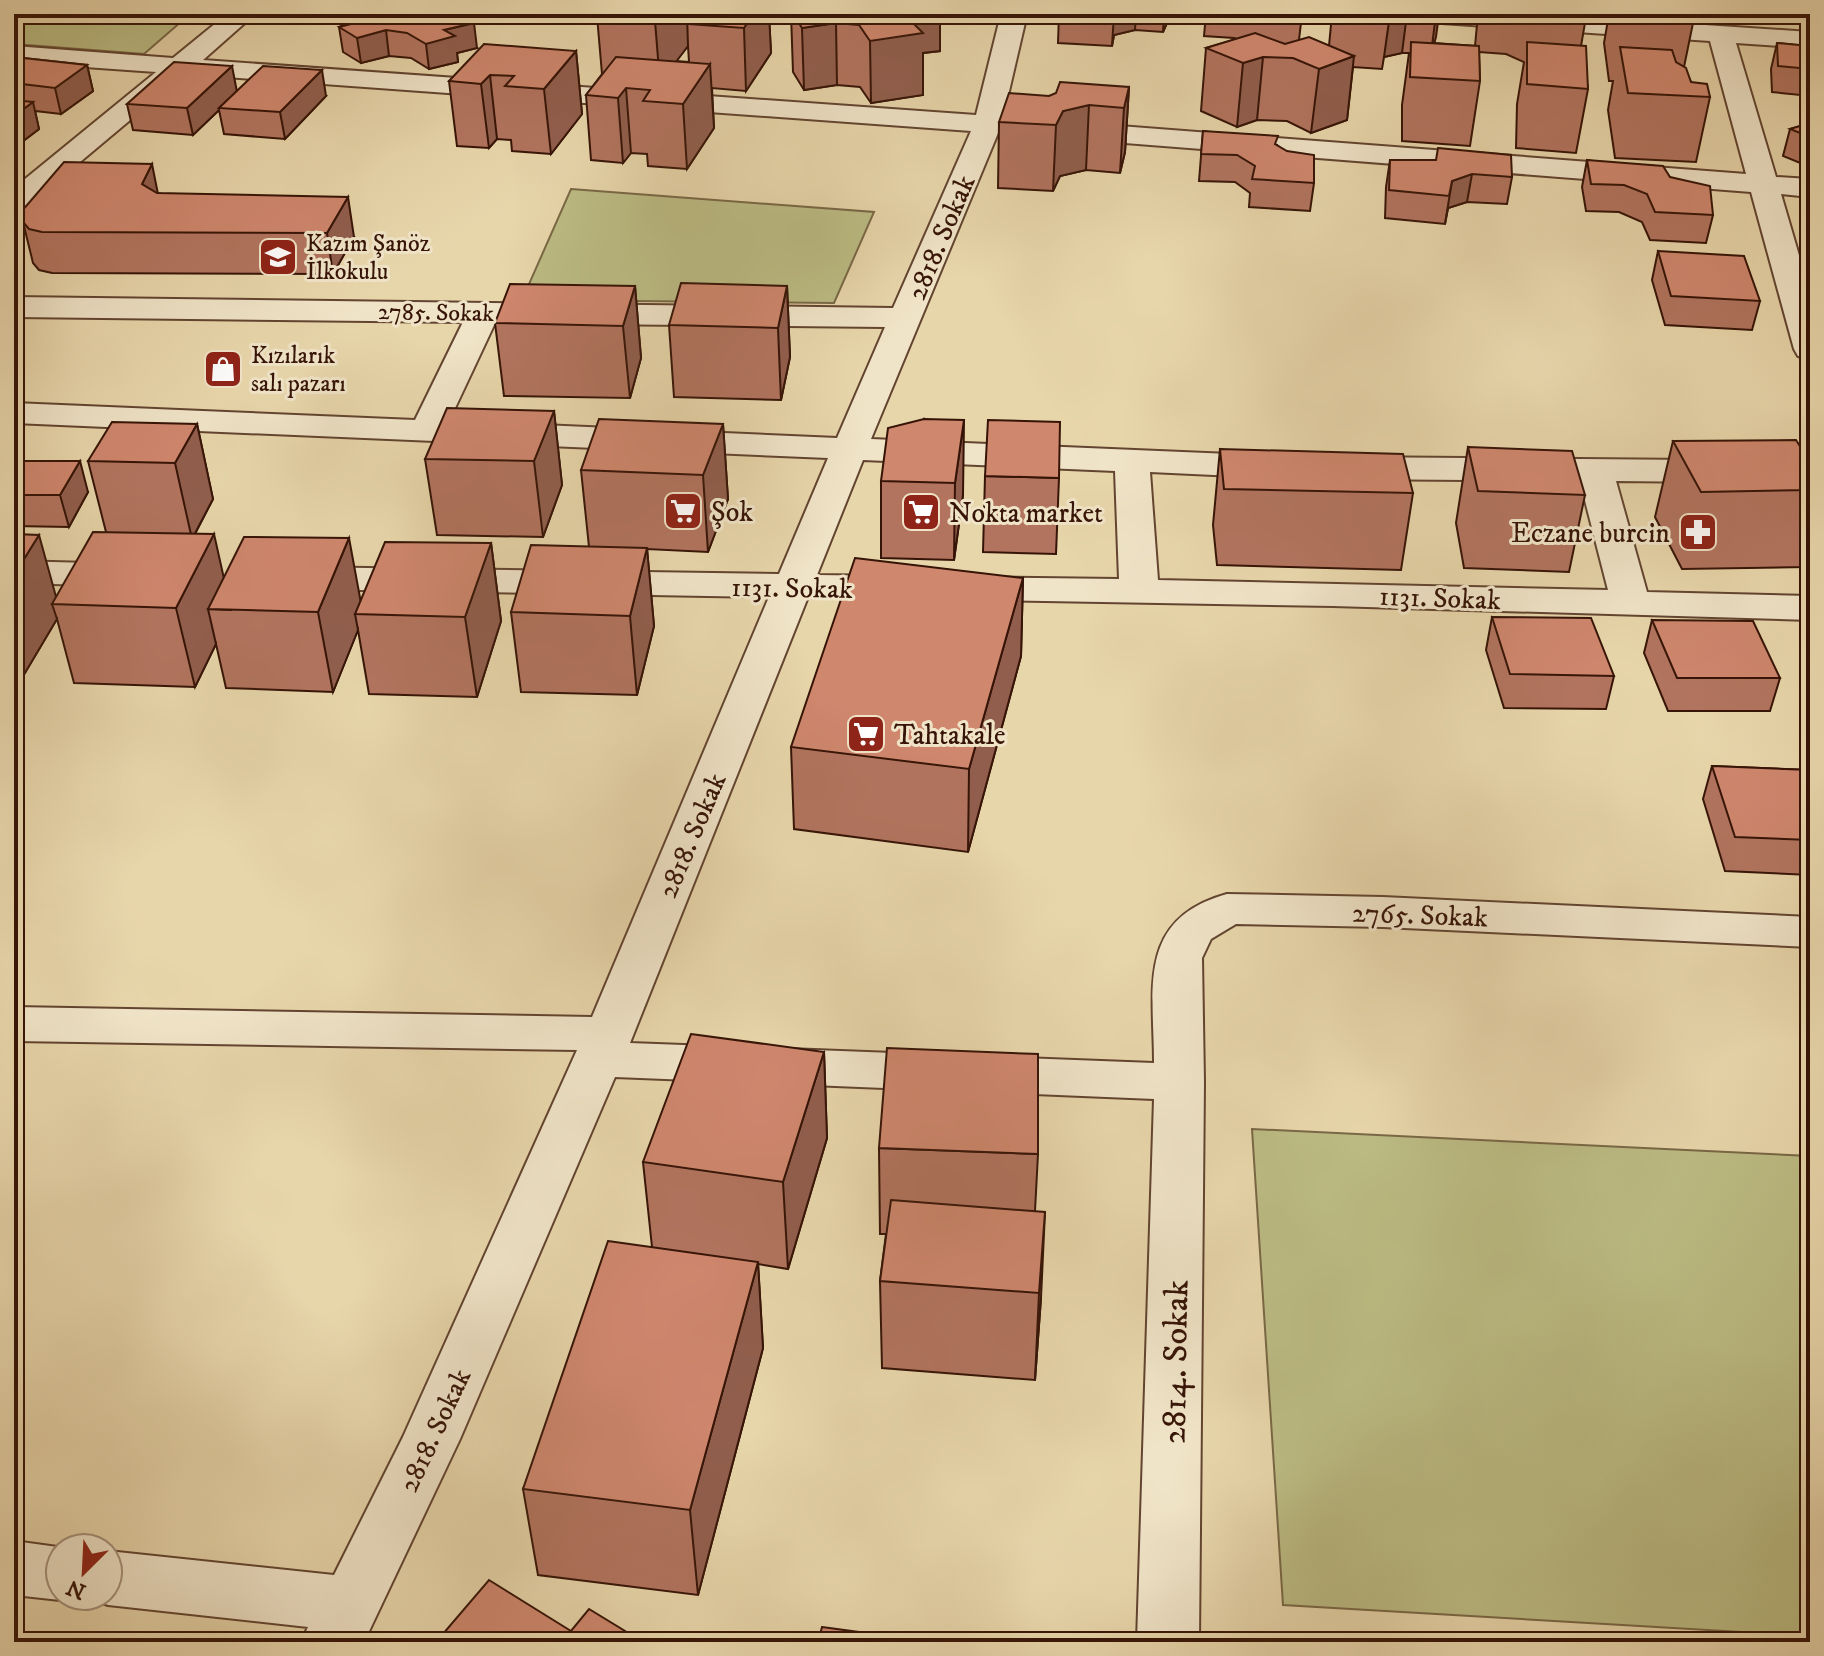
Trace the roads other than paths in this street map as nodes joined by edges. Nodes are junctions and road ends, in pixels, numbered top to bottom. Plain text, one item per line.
1 (242, 14) edge
2 (1014, 14) edge
3 (1427, 14) edge
4 (1721, 35) junction
5 (1810, 40) edge
6 (14, 54) edge
7 (179, 66) junction
8 (988, 124) junction
9 (1762, 184) junction
10 (1810, 188) edge
11 (14, 203) edge
12 (14, 307) edge
13 (484, 313) junction
14 (905, 318) junction
15 (1810, 349) edge
16 (14, 413) edge
17 (426, 432) junction
18 (849, 450) junction
19 (1132, 462) junction
20 (1595, 470) junction
21 (1810, 472) edge
22 (14, 572) edge
23 (166, 576) edge
24 (262, 578) edge
25 (794, 587) junction
26 (1139, 591) junction
27 (1631, 603) junction
28 (1810, 608) edge
29 (1810, 932) edge
30 (14, 1024) edge
31 (604, 1047) junction
32 (1179, 1082) junction
33 (14, 1568) edge
34 (44, 1571) edge
35 (124, 1581) edge
36 (341, 1623) edge
37 (1168, 1642) edge

1 - 7 street
2 - 8 street, 2818. Sokak
3 - 4 street
4 - 5 street
4 - 9 street
6 - 7 street
7 - 8 street
7 - 11 street
8 - 9 street
8 - 14 street, 2818. Sokak
9 - 10 street
9 - 15 street
12 - 13 street, 2785. Sokak
13 - 14 street, 2785. Sokak
13 - 17 street
14 - 18 street, 2818. Sokak
16 - 17 street
17 - 18 street
18 - 19 street
18 - 25 street, 2818. Sokak
19 - 20 street
19 - 26 street
20 - 21 street
20 - 27 street
22 - 23 street
24 - 25 street, 1131. Sokak
25 - 26 street, 1131. Sokak
25 - 31 street, 2818. Sokak
26 - 27 street, 1131. Sokak
27 - 28 street, 1131. Sokak
29 - 32 street, 2765. Sokak
30 - 31 street
31 - 32 street
31 - 36 street, 2818. Sokak
32 - 37 street, 2814. Sokak
33 - 34 street
35 - 36 street

